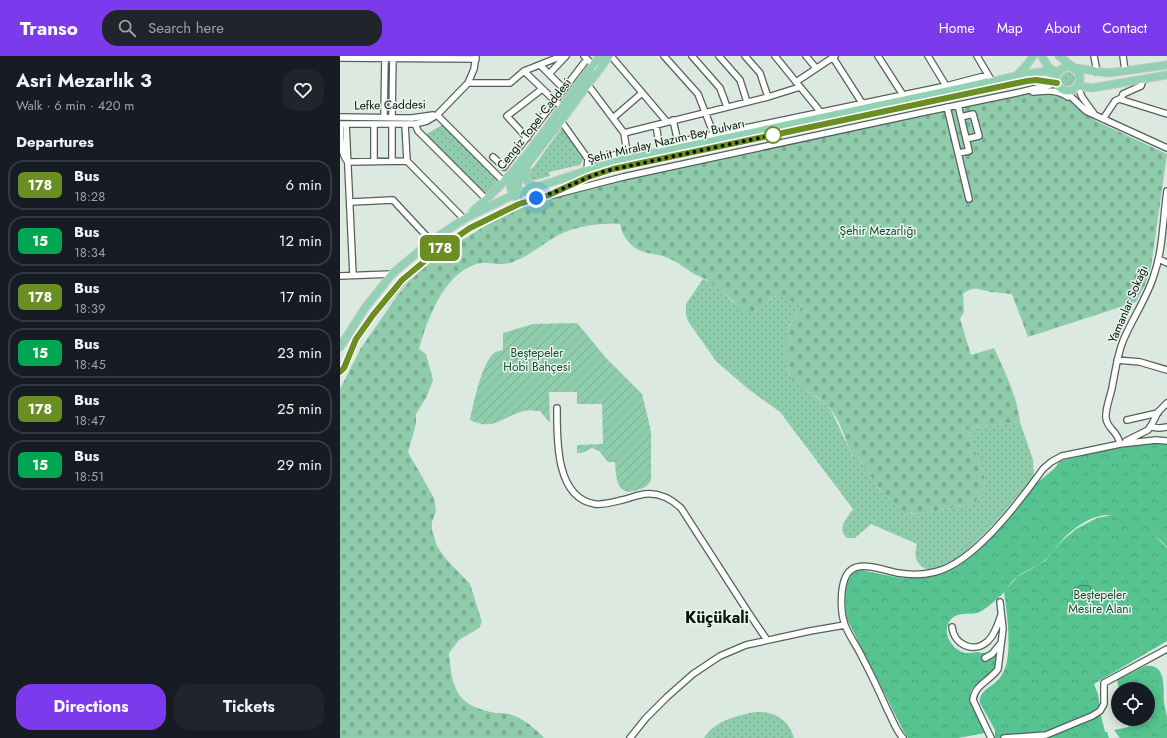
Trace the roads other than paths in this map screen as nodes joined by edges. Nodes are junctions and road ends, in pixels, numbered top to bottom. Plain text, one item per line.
1 (562, 56) edge
2 (566, 56) edge
3 (584, 56) edge
4 (610, 56) edge
5 (664, 56) edge
6 (692, 56) edge
7 (719, 56) edge
8 (745, 56) edge
9 (775, 56) edge
10 (806, 56) edge
11 (833, 56) edge
12 (878, 56) edge
13 (928, 56) edge
14 (976, 56) edge
15 (1033, 56) edge
16 (1042, 56) edge
17 (1059, 56) edge
18 (1094, 56) edge
19 (1123, 56) edge
20 (385, 57) edge
21 (393, 57) edge
22 (476, 57) edge
23 (340, 58) edge
24 (600, 58) edge
25 (584, 63) dead end
26 (540, 65) junction
27 (1167, 65) edge
28 (596, 67) junction
29 (1073, 67) junction
30 (816, 68) junction
31 (524, 71) junction
32 (1096, 72) junction
33 (1125, 72) junction
34 (549, 74) junction
35 (1057, 74) junction
36 (988, 75) junction
37 (1167, 75) edge
38 (1015, 77) junction
39 (1143, 80) junction
40 (796, 82) junction
41 (993, 82) junction
42 (468, 83) junction
43 (1057, 83) junction
44 (588, 85) junction
45 (1078, 86) junction
46 (800, 87) junction
47 (948, 88) junction
48 (542, 89) junction
49 (564, 89) junction
50 (1064, 90) junction
51 (642, 93) junction
52 (1016, 93) junction
53 (903, 95) junction
54 (768, 97) junction
55 (1121, 99) junction
56 (1075, 100) junction
57 (555, 102) junction
58 (747, 102) junction
59 (862, 103) junction
60 (958, 105) junction
61 (562, 107) junction
62 (727, 107) junction
63 (947, 107) junction
64 (706, 112) junction
65 (1167, 114) edge
66 (437, 115) junction
67 (822, 115) junction
68 (1096, 116) junction
69 (340, 117) edge
70 (961, 117) junction
71 (384, 118) junction
72 (613, 118) junction
73 (673, 120) junction
74 (1104, 120) junction
75 (392, 121) junction
76 (561, 121) junction
77 (667, 122) junction
78 (342, 124) edge
79 (374, 124) junction
80 (406, 124) junction
81 (415, 124) junction
82 (656, 125) junction
83 (624, 133) junction
84 (714, 135) junction
85 (527, 138) junction
86 (966, 139) junction
87 (678, 142) junction
88 (1167, 148) edge
89 (660, 149) junction
90 (959, 153) junction
91 (627, 156) junction
92 (493, 157) dead end
93 (588, 159) junction
94 (392, 161) junction
95 (406, 161) junction
96 (348, 162) junction
97 (374, 162) junction
98 (529, 162) junction
99 (519, 165) junction
100 (587, 170) junction
101 (503, 181) junction
102 (537, 186) junction
103 (1167, 191) edge
104 (549, 195) junction
105 (518, 197) junction
106 (969, 199) dead end
107 (486, 200) junction
108 (351, 202) junction
109 (464, 219) junction
110 (431, 241) junction
111 (1159, 259) junction
112 (1167, 263) edge
113 (392, 274) junction
114 (353, 275) junction
115 (340, 276) edge
116 (340, 345) edge
117 (1117, 360) junction
118 (342, 370) edge
119 (1167, 370) edge
120 (340, 378) edge
121 (1167, 403) edge
122 (557, 408) dead end
123 (1158, 413) junction
124 (1127, 420) dead end
125 (1150, 427) junction
126 (1167, 427) edge
127 (1167, 441) edge
128 (1120, 444) junction
129 (1000, 602) dead end
130 (1001, 613) junction
131 (845, 625) junction
132 (952, 627) dead end
133 (767, 640) junction
134 (1002, 641) junction
135 (1167, 649) edge
136 (985, 658) dead end
137 (630, 738) edge
138 (903, 738) edge
139 (991, 738) edge
140 (1004, 738) edge

1 - 26 street
2 - 34 street
3 - 28 street
4 - 24 main road, Cengiz Topel Caddesi
4 - 51 street
5 - 64 street
6 - 62 street
7 - 58 street
8 - 54 street
9 - 40 street
10 - 30 street
11 - 30 street
11 - 59 street
12 - 53 street
13 - 47 street
14 - 36 street
15 - 38 main road
16 - 35 main road
17 - 29 main road
18 - 32 street
19 - 33 street
20 - 21 street
20 - 23 street
20 - 71 street
21 - 22 street
21 - 75 street
22 - 42 street
24 - 28 main road, Cengiz Topel Caddesi
25 - 49 street
26 - 31 street
26 - 34 street
27 - 33 main road
28 - 44 main road, Cengiz Topel Caddesi
28 - 61 main road, Cengiz Topel Caddesi
29 - 32 main road
29 - 35 main road
29 - 45 main road
30 - 40 street
31 - 42 street
31 - 48 street
32 - 33 main road
34 - 49 street
35 - 38 main road, Şehit Miralay Nazım Bey Bulvarı
35 - 43 main road
36 - 41 street
36 - 47 street
37 - 39 main road
38 - 41 main road, Şehit Miralay Nazım Bey Bulvarı
39 - 45 main road
39 - 55 street
40 - 46 street
41 - 47 main road, Şehit Miralay Nazım Bey Bulvarı
42 - 66 street
43 - 50 main road
43 - 52 street
43 - 104 main road, Şehit Miralay Nazım Bey Bulvarı
44 - 72 street
44 - 76 main road, Cengiz Topel Caddesi
45 - 50 main road
45 - 68 street
46 - 54 street
46 - 67 street
47 - 53 street
47 - 67 main road, Şehit Miralay Nazım Bey Bulvarı
48 - 57 street
48 - 85 street
49 - 57 street
50 - 56 street
51 - 72 street
51 - 77 street
52 - 56 street
52 - 60 street
53 - 59 street
54 - 58 street
55 - 65 street
55 - 74 street
56 - 68 street
57 - 61 street
57 - 85 street
58 - 62 street
59 - 67 street
60 - 63 street
60 - 70 street
61 - 99 main road, Cengiz Topel Caddesi
62 - 64 street
63 - 90 street
63 - 104 street
64 - 73 street
64 - 84 street
66 - 75 street, Lefke Caddesi
66 - 81 street, Lefke Caddesi
66 - 101 street
67 - 84 street
67 - 89 main road, Şehit Miralay Nazım Bey Bulvarı
68 - 74 street
69 - 71 street, Lefke Caddesi
70 - 86 street
70 - 86 street
71 - 75 street, Lefke Caddesi
72 - 83 street
73 - 77 street
73 - 87 street
74 - 88 street
75 - 79 street, Lefke Caddesi
75 - 80 street, Lefke Caddesi
75 - 94 street
76 - 93 street
76 - 98 main road, Cengiz Topel Caddesi
77 - 82 street
78 - 79 street, Lefke Caddesi
78 - 96 street
79 - 97 street
80 - 81 street, Lefke Caddesi
80 - 95 street
81 - 107 street
82 - 83 street
82 - 89 street
83 - 91 street
84 - 87 street
85 - 92 street
86 - 90 street
87 - 89 street
89 - 91 main road, Şehit Miralay Nazım Bey Bulvarı
90 - 106 street
91 - 93 street
91 - 100 main road, Şehit Miralay Nazım Bey Bulvarı
93 - 100 street
94 - 95 street
94 - 97 street
95 - 109 street
96 - 97 street
96 - 108 street
98 - 102 main road
98 - 105 main road, Cengiz Topel Caddesi
99 - 101 main road, Cengiz Topel Caddesi
99 - 105 main road
100 - 102 main road, Şehit Miralay Nazım Bey Bulvarı
101 - 107 main road, Cengiz Topel Caddesi
102 - 105 main road, Şehit Miralay Nazım Bey Bulvarı
103 - 111 street, Yamanlar Sokağı
104 - 105 main road, Şehit Miralay Nazım Bey Bulvarı
105 - 109 main road, Şehit Miralay Nazım Bey Bulvarı
105 - 118 main road, Şehit Miralay Nazım Bey Bulvarı
107 - 109 main road, Cengiz Topel Caddesi
108 - 110 street
108 - 114 street
109 - 110 main road, Şehit Miralay Nazım Bey Bulvarı
110 - 113 main road, Şehit Miralay Nazım Bey Bulvarı
111 - 112 street
111 - 117 street, Yamanlar Sokağı
113 - 114 street
113 - 116 main road, Şehit Miralay Nazım Bey Bulvarı
114 - 115 street
117 - 119 street
117 - 128 street, Yamanlar Sokağı
118 - 120 main road, Şehit Miralay Nazım Bey Bulvarı
121 - 123 street
122 - 133 street
123 - 124 street
123 - 125 street
125 - 126 street
125 - 128 street
127 - 128 street
128 - 131 street
129 - 130 street
130 - 132 street
130 - 134 street
131 - 133 street
131 - 138 street
133 - 137 street
134 - 136 street
134 - 139 street
135 - 140 street

